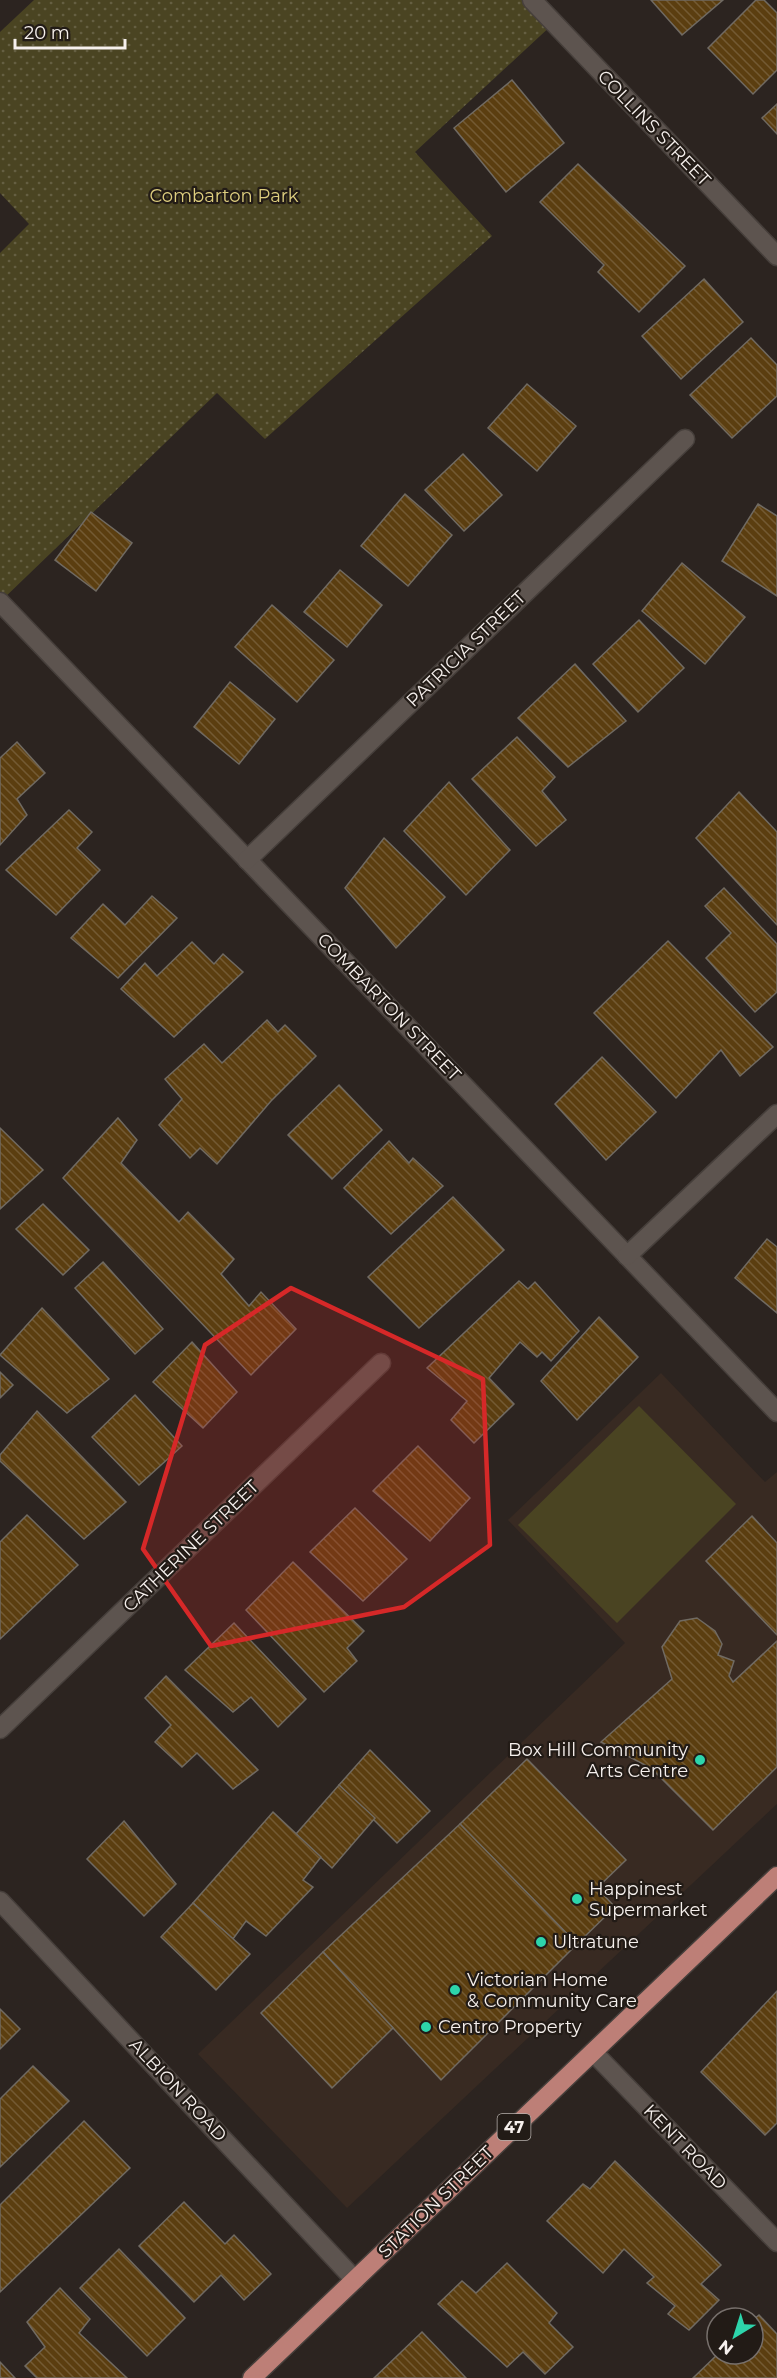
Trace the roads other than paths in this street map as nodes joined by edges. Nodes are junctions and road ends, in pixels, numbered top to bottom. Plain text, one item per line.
1 (532, 0) edge
2 (777, 256) edge
3 (685, 439) dead end
4 (0, 602) edge
5 (247, 860) junction
6 (777, 1114) edge
7 (627, 1256) junction
8 (381, 1363) dead end
9 (777, 1412) edge
10 (0, 1729) edge
11 (777, 1876) edge
12 (0, 1901) edge
13 (593, 2052) junction
14 (777, 2242) edge
15 (355, 2280) junction
16 (252, 2378) edge

1 - 2 street, COLLINS STREET
3 - 5 street, PATRICIA STREET
4 - 5 street, COMBARTON STREET
5 - 7 street, COMBARTON STREET
6 - 7 street
7 - 9 street, COMBARTON STREET
8 - 10 street, CATHERINE STREET
11 - 13 main road, STATION STREET / 47
12 - 15 street, ALBION ROAD
13 - 14 street, KENT ROAD
13 - 15 main road, STATION STREET / 47
15 - 16 main road, STATION STREET / 47

